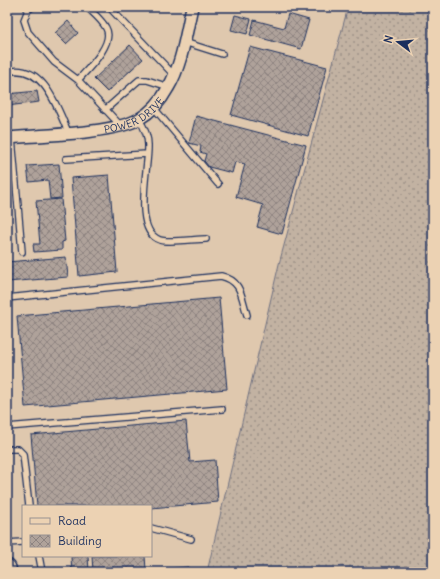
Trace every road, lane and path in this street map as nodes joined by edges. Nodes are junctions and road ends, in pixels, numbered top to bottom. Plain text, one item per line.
1 (32, 7) edge
2 (87, 7) edge
3 (109, 7) edge
4 (192, 7) edge
5 (184, 42) junction
6 (222, 54) dead end
7 (7, 72) edge
8 (174, 75) junction
9 (78, 80) junction
10 (169, 87) junction
11 (154, 108) junction
12 (105, 110) junction
13 (139, 119) junction
14 (120, 126) junction
15 (68, 132) junction
16 (9, 138) edge
17 (147, 154) junction
18 (66, 159) dead end
19 (218, 184) dead end
20 (206, 239) dead end
21 (22, 252) dead end
22 (7, 298) edge
23 (247, 315) dead end
24 (222, 409) dead end
25 (7, 427) edge
26 (7, 449) edge
27 (29, 505) edge
28 (152, 528) edge
29 (191, 539) dead end
30 (22, 542) edge
31 (7, 543) edge
32 (39, 557) edge
33 (7, 568) edge
34 (8, 572) edge
35 (42, 572) edge

1 - 9 lane
2 - 9 lane
3 - 8 lane
4 - 5 street, POWER DRIVE
5 - 6 lane
5 - 8 street, POWER DRIVE
7 - 15 lane
8 - 10 street, POWER DRIVE
9 - 12 lane
10 - 11 street, POWER DRIVE
10 - 12 lane
11 - 13 street, POWER DRIVE
11 - 19 lane
12 - 14 lane
13 - 14 street, POWER DRIVE
13 - 17 lane
14 - 15 street, POWER DRIVE
15 - 16 street, POWER DRIVE
16 - 21 lane
17 - 18 lane
17 - 20 lane
22 - 23 lane
24 - 25 lane
26 - 27 lane
28 - 29 lane
30 - 31 lane
32 - 35 lane
33 - 34 main road

